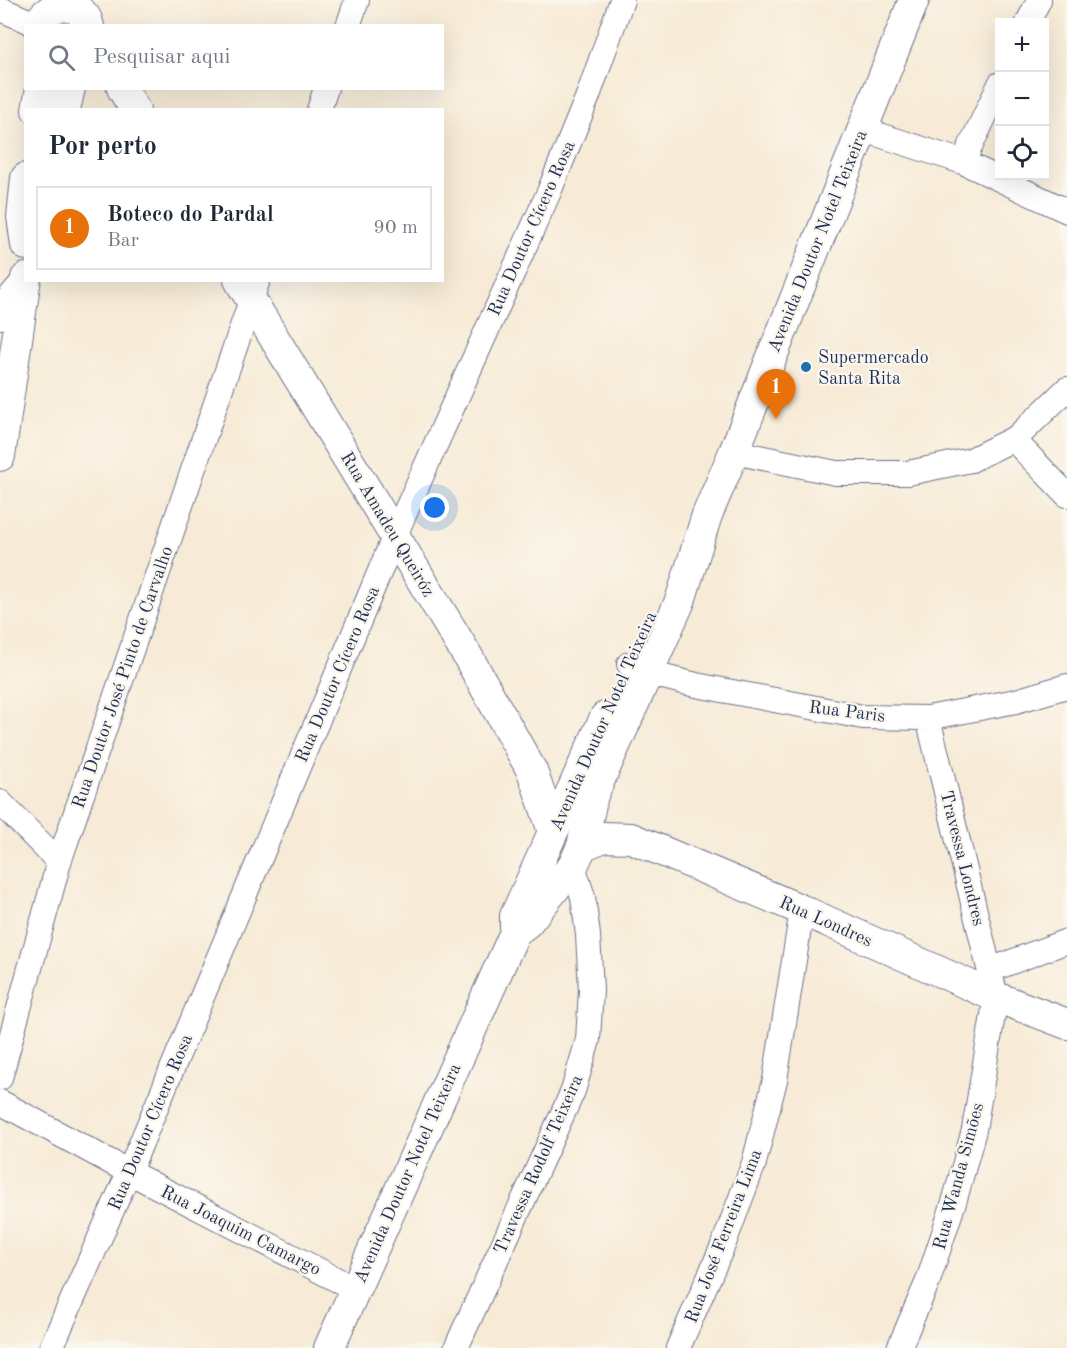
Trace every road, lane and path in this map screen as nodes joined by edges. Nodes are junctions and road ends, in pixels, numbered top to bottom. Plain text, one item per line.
1 (357, 0) edge
2 (622, 0) edge
3 (914, 0) edge
4 (1039, 0) edge
5 (0, 9) edge
6 (87, 13) edge
7 (46, 14) edge
8 (1030, 18) edge
9 (349, 24) edge
10 (41, 90) edge
11 (70, 90) edge
12 (123, 90) edge
13 (325, 90) edge
14 (995, 93) edge
15 (37, 108) edge
16 (65, 108) edge
17 (134, 108) edge
18 (319, 108) edge
19 (861, 129) junction
20 (963, 162) junction
21 (24, 190) edge
22 (1067, 212) edge
23 (24, 235) edge
24 (24, 280) edge
25 (25, 282) edge
26 (249, 287) edge
27 (0, 317) edge
28 (1067, 389) edge
29 (1013, 439) junction
30 (734, 452) junction
31 (0, 456) edge
32 (1067, 495) edge
33 (395, 535) junction
34 (638, 669) junction
35 (1067, 687) edge
36 (928, 718) junction
37 (532, 771) junction
38 (570, 794) junction
39 (0, 802) edge
40 (553, 831) junction
41 (568, 857) junction
42 (60, 861) junction
43 (802, 910) junction
44 (1067, 941) edge
45 (993, 984) junction
46 (1067, 1024) edge
47 (0, 1078) edge
48 (0, 1102) edge
49 (129, 1172) junction
50 (355, 1289) junction
51 (333, 1347) edge
52 (51, 1348) edge
53 (456, 1348) edge
54 (678, 1348) edge
55 (899, 1348) edge

1 - 9 street
2 - 33 street, Rua Doutor Cícero Rosa
3 - 19 street, Avenida Doutor Notel Teixeira
4 - 8 street
5 - 7 street
6 - 7 street
10 - 15 street
11 - 16 street
12 - 17 street
13 - 18 street
14 - 20 street
19 - 20 street
19 - 30 street, Avenida Doutor Notel Teixeira
20 - 22 street
21 - 23 street
24 - 27 street
25 - 31 street
26 - 33 street, Rua Amadeu Queiróz
26 - 42 street, Rua Doutor José Pinto de Carvalho
28 - 29 street
29 - 30 street
29 - 32 street
30 - 34 street, Avenida Doutor Notel Teixeira
33 - 37 street, Rua Amadeu Queiróz
33 - 49 street, Rua Doutor Cícero Rosa
34 - 36 street, Rua Paris
34 - 38 street, Avenida Doutor Notel Teixeira
34 - 41 street, Avenida Doutor Notel Teixeira
35 - 36 street, Rua Paris
36 - 45 street, Travessa Londres
37 - 38 street, Rua Amadeu Queiróz
37 - 40 street, Rua Amadeu Queiróz
38 - 40 street, Avenida Doutor Notel Teixeira
38 - 41 street
39 - 42 street
40 - 41 street, Avenida Doutor Notel Teixeira
41 - 43 street, Rua Londres
41 - 50 street, Avenida Doutor Notel Teixeira
41 - 53 street, Travessa Rodolf Teixeira
42 - 47 street, Rua Doutor José Pinto de Carvalho
43 - 45 street, Rua Londres
43 - 54 street, Rua José Ferreira Lima
44 - 45 street
45 - 46 street, Rua Londres
45 - 55 street, Rua Wanda Simões
48 - 49 street, Rua Joaquim Camargo
49 - 50 street, Rua Joaquim Camargo
49 - 52 street, Rua Doutor Cícero Rosa
50 - 51 street, Avenida Doutor Notel Teixeira

